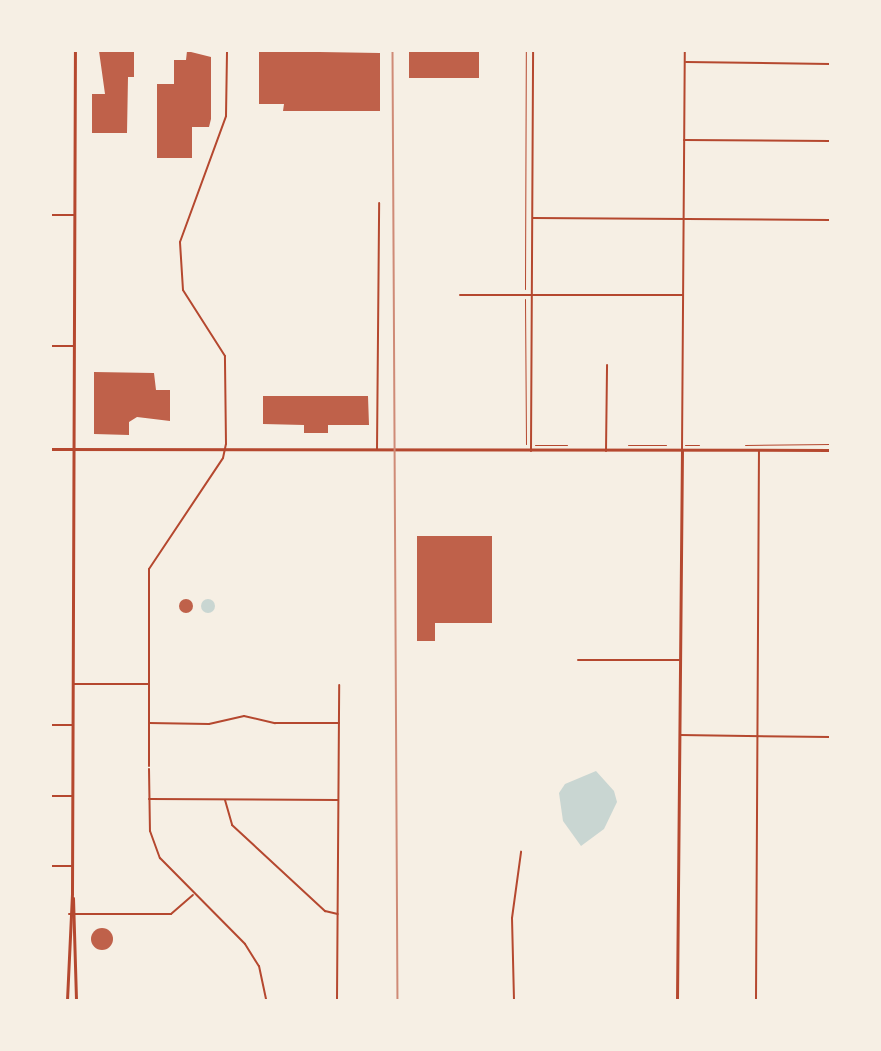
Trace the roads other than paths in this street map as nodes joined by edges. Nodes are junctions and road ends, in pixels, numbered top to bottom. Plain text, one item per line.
1 (75, 51) edge
2 (227, 51) edge
3 (533, 51) edge
4 (685, 51) edge
5 (685, 62) junction
6 (830, 64) edge
7 (684, 140) junction
8 (830, 141) edge
9 (378, 203) dead end
10 (51, 215) edge
11 (74, 215) junction
12 (531, 218) junction
13 (684, 218) junction
14 (830, 220) edge
15 (460, 295) dead end
16 (532, 295) junction
17 (683, 295) junction
18 (51, 346) edge
19 (73, 346) junction
20 (608, 365) dead end
21 (51, 450) edge
22 (72, 450) junction
23 (377, 450) junction
24 (759, 450) junction
25 (830, 450) edge
26 (225, 451) junction
27 (531, 451) junction
28 (606, 451) junction
29 (682, 451) junction
30 (578, 660) dead end
31 (679, 660) junction
32 (72, 684) junction
33 (149, 684) junction
34 (339, 685) dead end
35 (149, 723) junction
36 (339, 723) junction
37 (51, 724) edge
38 (72, 725) junction
39 (679, 735) junction
40 (758, 736) junction
41 (830, 736) edge
42 (51, 796) edge
43 (72, 796) junction
44 (149, 799) junction
45 (225, 800) junction
46 (338, 800) junction
47 (521, 852) dead end
48 (51, 866) edge
49 (72, 866) junction
50 (72, 893) junction
51 (194, 895) junction
52 (69, 914) junction
53 (76, 914) junction
54 (338, 914) junction
55 (67, 1000) edge
56 (76, 1000) edge
57 (266, 1000) edge
58 (338, 1000) edge
59 (514, 1000) edge
60 (677, 1000) edge
61 (756, 1000) edge

1 - 11 street
2 - 26 street
3 - 12 street
4 - 5 street
5 - 6 street
5 - 7 street
7 - 8 street
7 - 13 street
9 - 23 street
10 - 11 street
11 - 19 street
12 - 13 street
12 - 16 street
13 - 14 street
13 - 17 street
15 - 16 street
16 - 17 street
16 - 27 street
17 - 29 street
18 - 19 street
19 - 22 street
20 - 28 street
21 - 22 street
22 - 26 street
22 - 32 street
23 - 26 street
23 - 27 street
24 - 25 street
24 - 29 street
24 - 40 street
26 - 33 street
27 - 28 street
28 - 29 street
29 - 31 street
30 - 31 street
31 - 39 street
32 - 33 street
32 - 38 street
33 - 35 street
34 - 36 street
35 - 36 street
35 - 44 street
36 - 46 street
37 - 38 street
38 - 43 street
39 - 40 street
39 - 60 street
40 - 41 street
40 - 61 street
42 - 43 street
43 - 49 street
44 - 45 street
44 - 51 street
45 - 46 street
45 - 54 street
46 - 54 street
47 - 59 street
48 - 49 street
49 - 50 street
50 - 52 street
50 - 53 street
51 - 53 street
51 - 57 street
52 - 53 street
52 - 55 street
53 - 56 street
54 - 58 street

